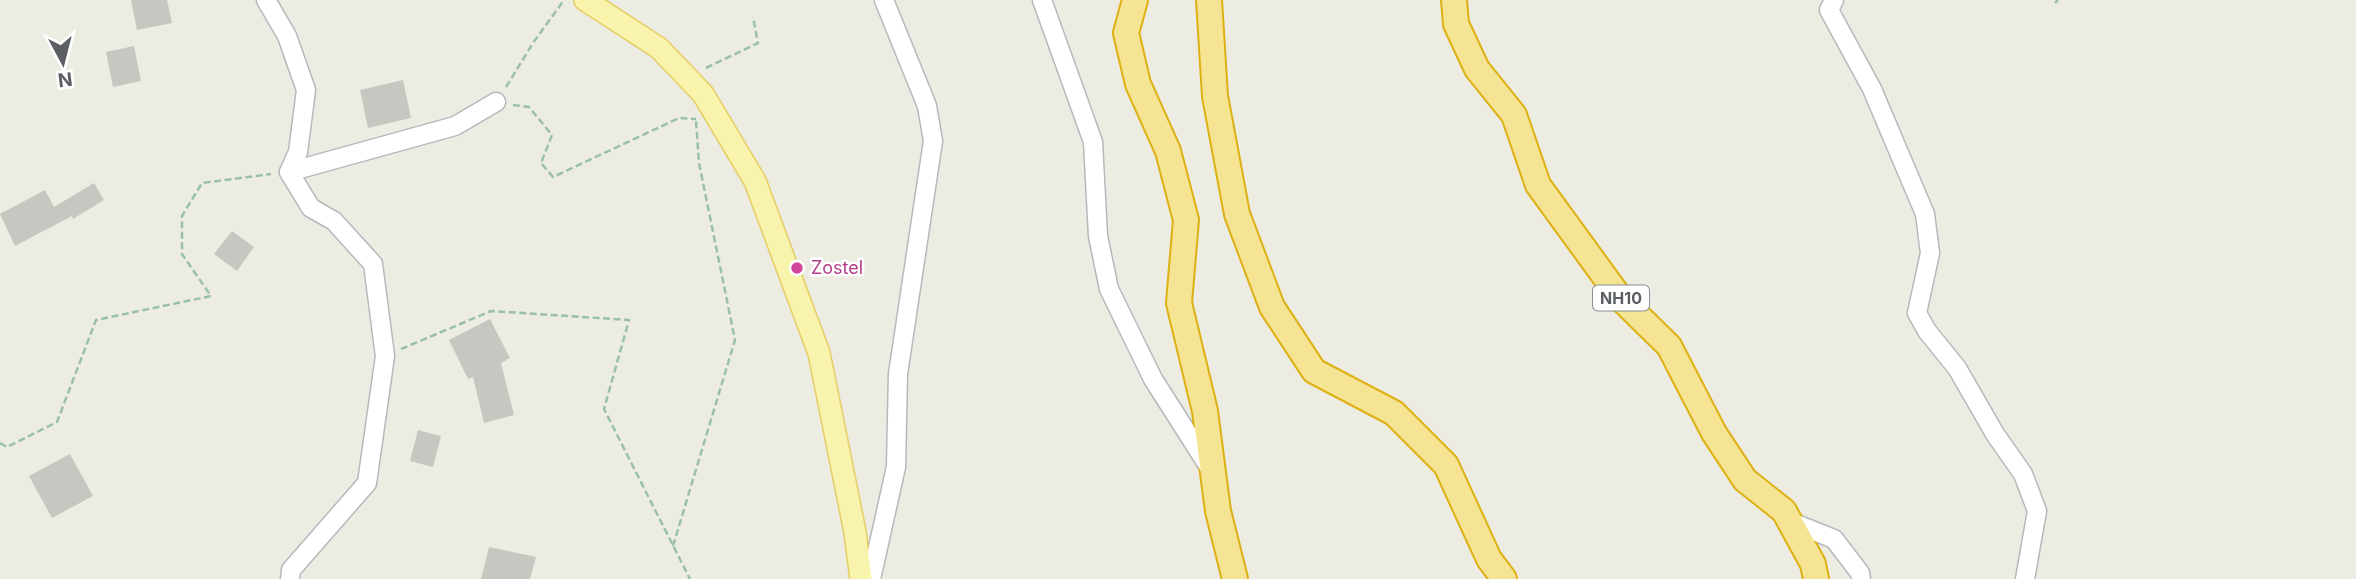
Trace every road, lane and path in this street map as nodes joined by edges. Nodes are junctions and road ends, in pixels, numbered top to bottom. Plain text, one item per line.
1 (266, 0) edge
2 (564, 0) edge
3 (584, 0) edge
4 (884, 0) edge
5 (1042, 0) edge
6 (1135, 0) edge
7 (1209, 0) edge
8 (1454, 0) edge
9 (1834, 0) edge
10 (753, 17) dead end
11 (687, 78) junction
12 (496, 102) junction
13 (695, 110) dead end
14 (695, 120) junction
15 (289, 172) junction
16 (385, 356) junction
17 (0, 443) edge
18 (1213, 473) junction
19 (1789, 520) junction
20 (673, 546) junction
21 (290, 579) edge
22 (690, 579) edge
23 (861, 579) edge
24 (871, 579) edge
25 (1235, 579) edge
26 (1504, 579) edge
27 (1816, 579) edge
28 (1861, 579) edge
29 (2025, 579) edge

1 - 15 street
2 - 12 path
3 - 11 main road
4 - 24 street
5 - 18 street
6 - 18 highway
7 - 26 highway
8 - 19 highway, NH10
9 - 29 street
10 - 11 path
11 - 23 main road
12 - 14 path
12 - 15 street
13 - 14 path
14 - 20 path
15 - 16 street
15 - 17 path
16 - 20 path
16 - 21 street
18 - 25 highway
19 - 27 highway, NH10
19 - 28 street
20 - 22 path

